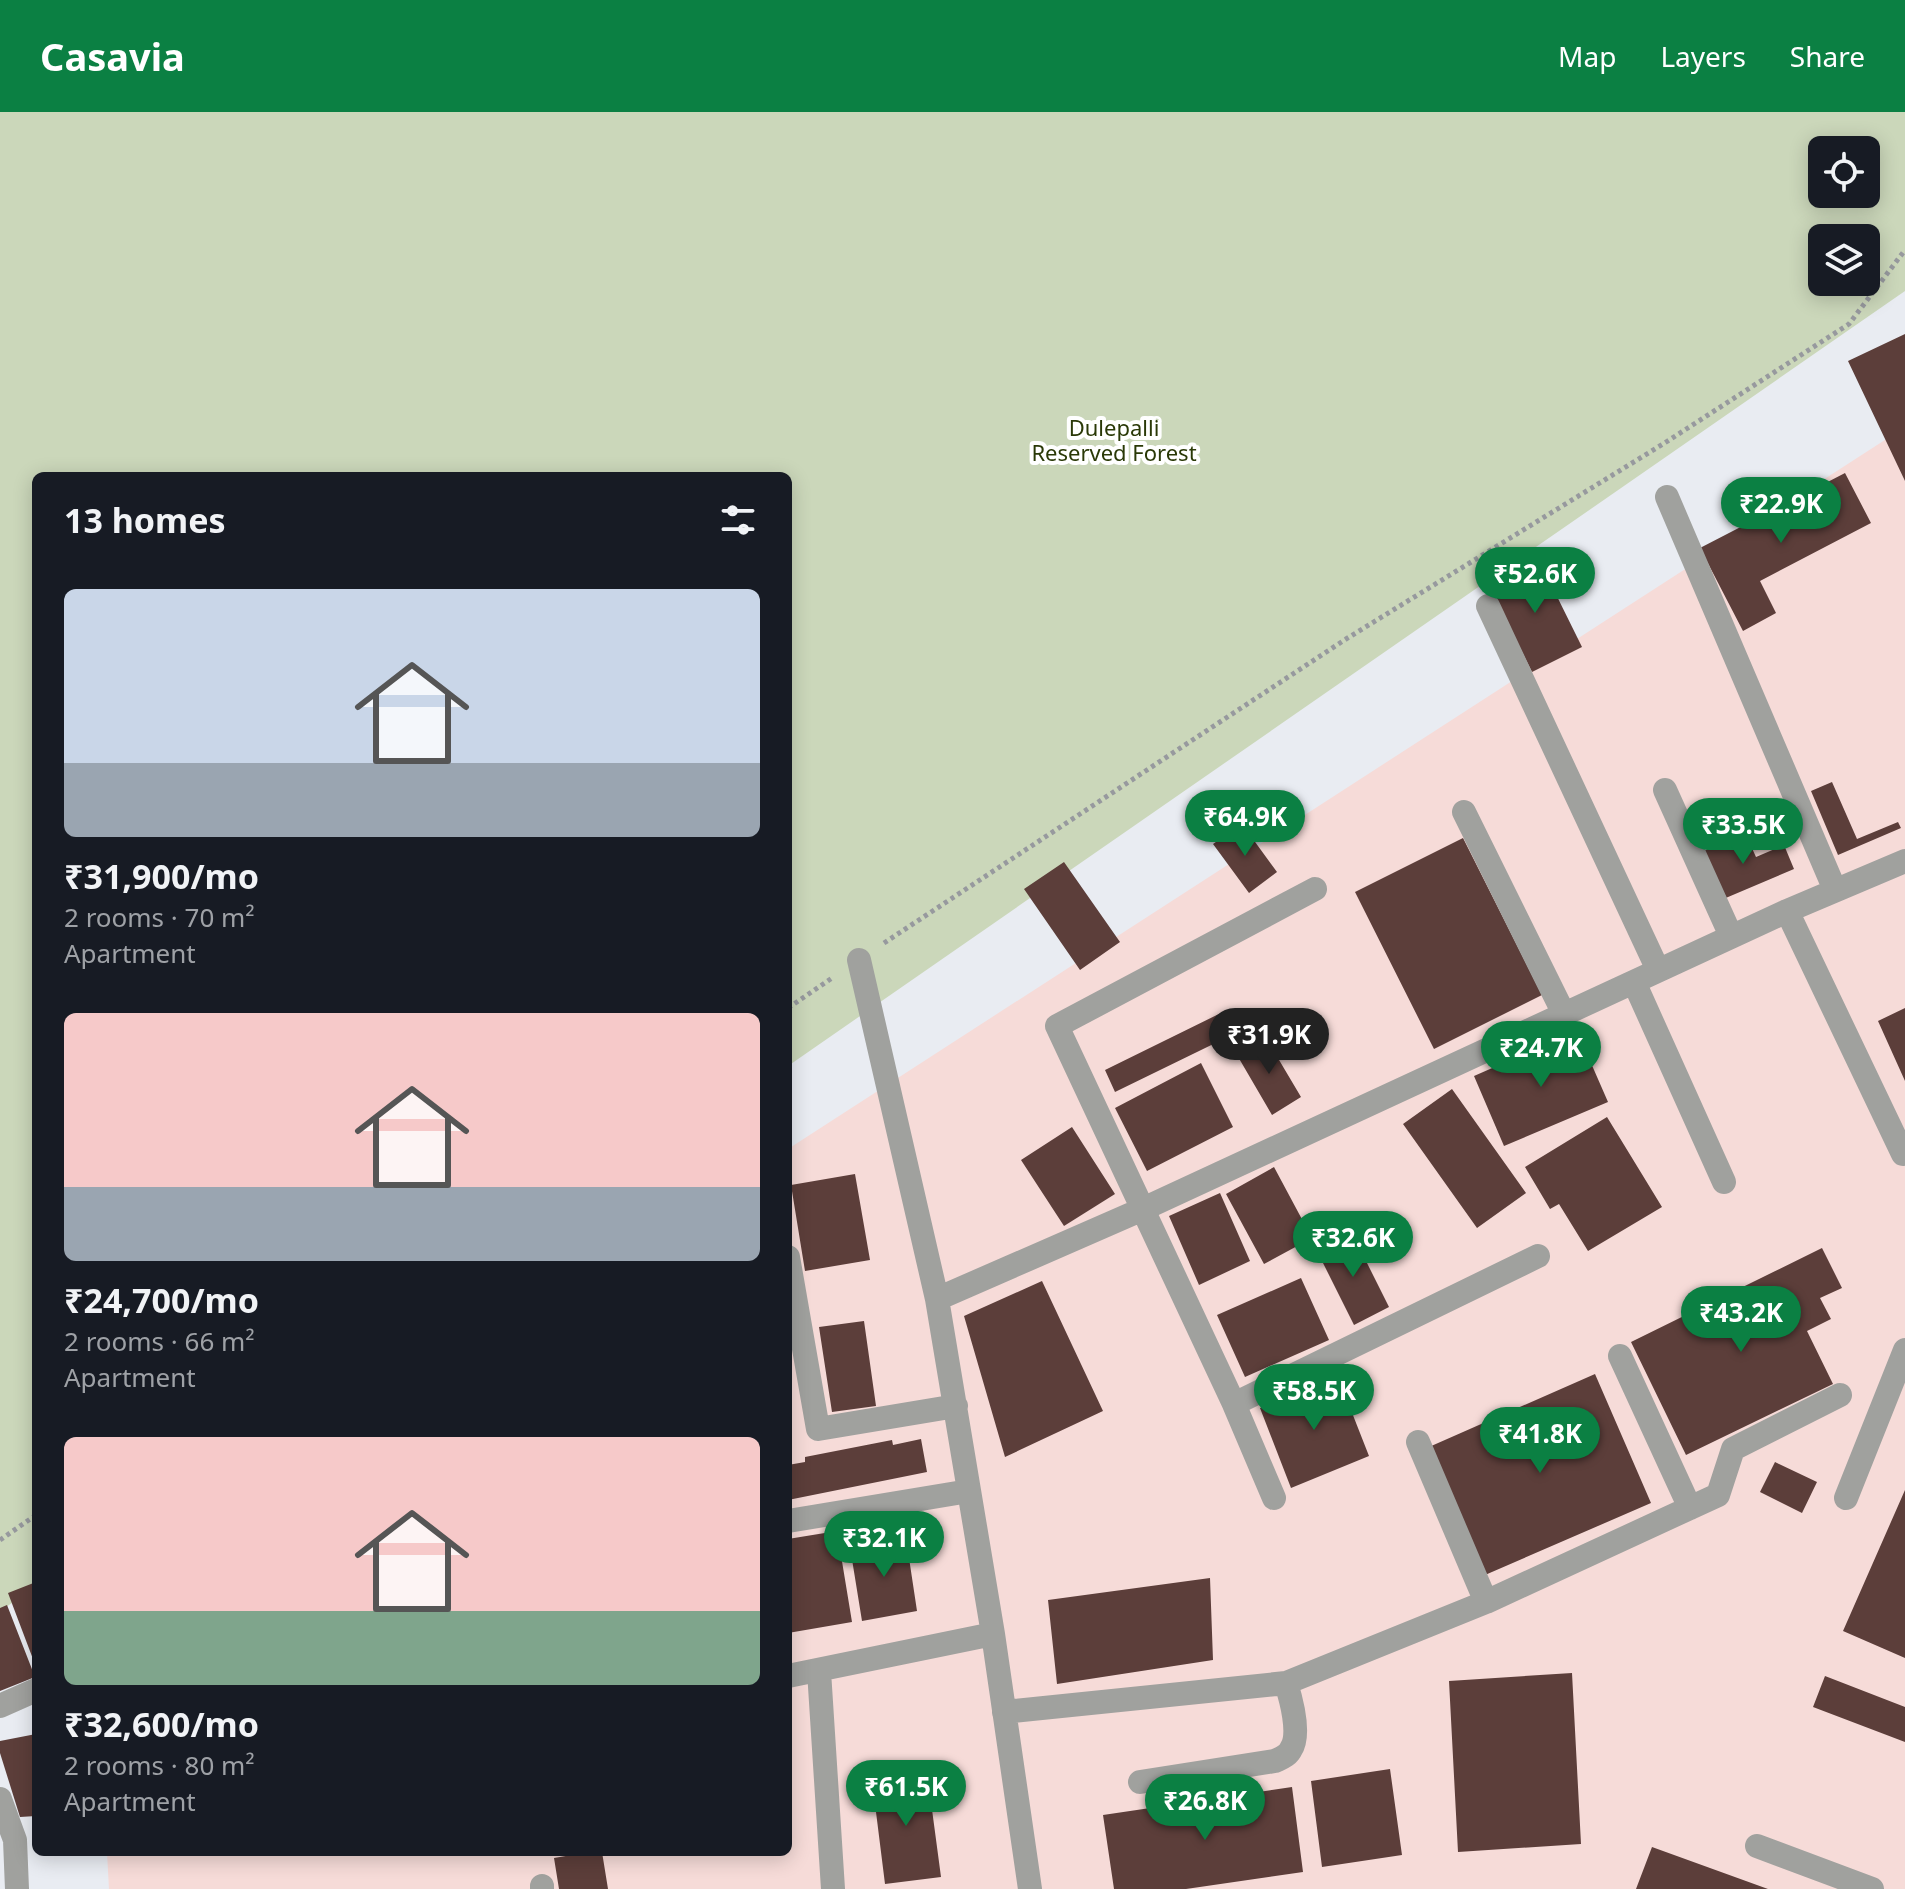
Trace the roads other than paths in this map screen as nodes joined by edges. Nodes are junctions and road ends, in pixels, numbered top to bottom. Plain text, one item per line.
1 (1667, 497) dead end
2 (1488, 606) dead end
3 (1665, 790) dead end
4 (1464, 812) dead end
5 (1905, 861) edge
6 (1315, 889) dead end
7 (1835, 890) junction
8 (1787, 911) junction
9 (1731, 936) junction
10 (859, 960) road end
11 (1658, 970) junction
12 (1634, 982) junction
13 (1564, 1014) junction
14 (1903, 1154) dead end
15 (1724, 1182) dead end
16 (1143, 1209) junction
17 (1538, 1256) dead end
18 (792, 1280) edge
19 (937, 1299) junction
20 (1905, 1350) edge
21 (1620, 1356) dead end
22 (1840, 1395) dead end
23 (1234, 1404) junction
24 (956, 1406) junction
25 (1418, 1442) dead end
26 (969, 1491) junction
27 (1274, 1498) dead end
28 (1846, 1498) dead end
29 (1690, 1508) junction
30 (792, 1520) edge
31 (1486, 1602) junction
32 (993, 1634) junction
33 (819, 1671) junction
34 (792, 1675) edge
35 (1286, 1683) junction
36 (32, 1692) edge
37 (0, 1706) edge
38 (1004, 1712) junction
39 (1140, 1782) dead end
40 (0, 1799) edge
41 (1757, 1846) dead end
42 (17, 1889) edge
43 (833, 1889) edge
44 (1030, 1889) edge
45 (1872, 1889) edge

1 - 7 street
2 - 11 street
3 - 9 street
4 - 13 street
5 - 7 street
6 - 16 street
7 - 8 street
8 - 9 street
8 - 14 street
9 - 11 street
10 - 19 street
11 - 12 street
12 - 13 street
12 - 15 street
13 - 16 street
16 - 19 street
16 - 23 street
17 - 23 street
18 - 24 street
19 - 24 street
20 - 28 street
21 - 29 street
22 - 29 street
23 - 27 street
24 - 26 street
25 - 31 street
26 - 30 street
26 - 32 street
29 - 31 street
31 - 35 street
32 - 33 street
32 - 38 street
33 - 34 street
33 - 43 street
35 - 38 street
35 - 39 street
36 - 37 street
38 - 44 street
40 - 42 street
41 - 45 street

